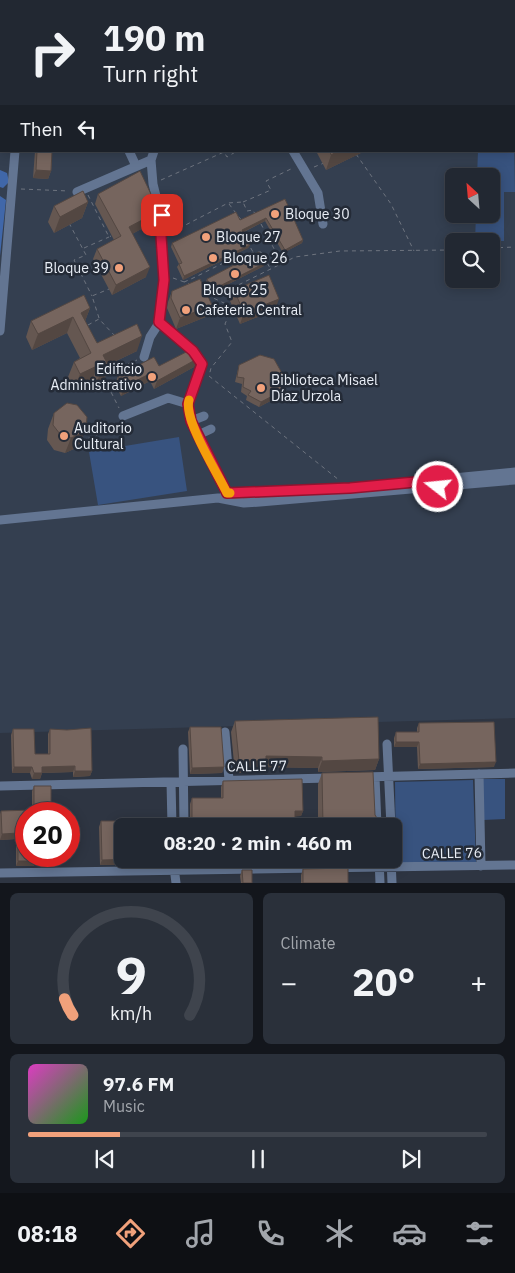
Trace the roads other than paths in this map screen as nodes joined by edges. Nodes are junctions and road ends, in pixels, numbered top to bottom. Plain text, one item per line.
1 (15, 152) edge
2 (129, 152) edge
3 (294, 152) edge
4 (152, 156) edge
5 (136, 166) junction
6 (81, 190) edge
7 (323, 224) dead end
8 (159, 322) junction
9 (0, 331) edge
10 (144, 358) road end
11 (188, 404) junction
12 (123, 416) road end
13 (204, 416) dead end
14 (191, 421) junction
15 (211, 429) dead end
16 (198, 435) junction
17 (515, 472) edge
18 (515, 480) edge
19 (437, 483) junction
20 (227, 493) junction
21 (218, 498) junction
22 (235, 501) junction
23 (0, 520) edge
24 (225, 732) dead end
25 (388, 744) dead end
26 (184, 750) dead end
27 (479, 774) junction
28 (515, 774) edge
29 (389, 776) junction
30 (356, 777) edge
31 (375, 777) junction
32 (336, 778) edge
33 (229, 780) junction
34 (171, 782) junction
35 (184, 782) junction
36 (1, 788) edge
37 (172, 818) edge
38 (184, 818) edge
39 (377, 818) edge
40 (390, 818) edge
41 (402, 863) edge
42 (515, 865) edge
43 (481, 866) junction
44 (234, 868) edge
45 (379, 868) edge
46 (392, 868) edge
47 (176, 870) junction
48 (0, 873) edge
49 (176, 883) edge
50 (380, 883) edge
51 (392, 883) edge

1 - 9 street
2 - 5 street
3 - 7 street
4 - 5 street
4 - 8 street
5 - 6 street
8 - 10 street
8 - 11 street
11 - 12 street
11 - 14 street
13 - 14 street
14 - 16 street
15 - 16 street
16 - 20 street
17 - 19 street
18 - 19 street
19 - 20 street
19 - 22 street
20 - 21 street
20 - 22 street
21 - 22 street
21 - 23 street
24 - 33 street
25 - 29 street
26 - 35 street
27 - 28 street
27 - 29 street
27 - 43 street
29 - 31 street
29 - 40 street
30 - 31 street
31 - 39 street
32 - 33 street, CALLE 77
33 - 35 street, CALLE 77
34 - 35 street, CALLE 77
34 - 36 street, CALLE 77
34 - 37 street
35 - 38 street
41 - 43 street, CALLE 76
42 - 43 street, CALLE 76
44 - 47 street, CALLE 76
45 - 50 street
46 - 51 street
47 - 48 street, CALLE 76
47 - 49 street

